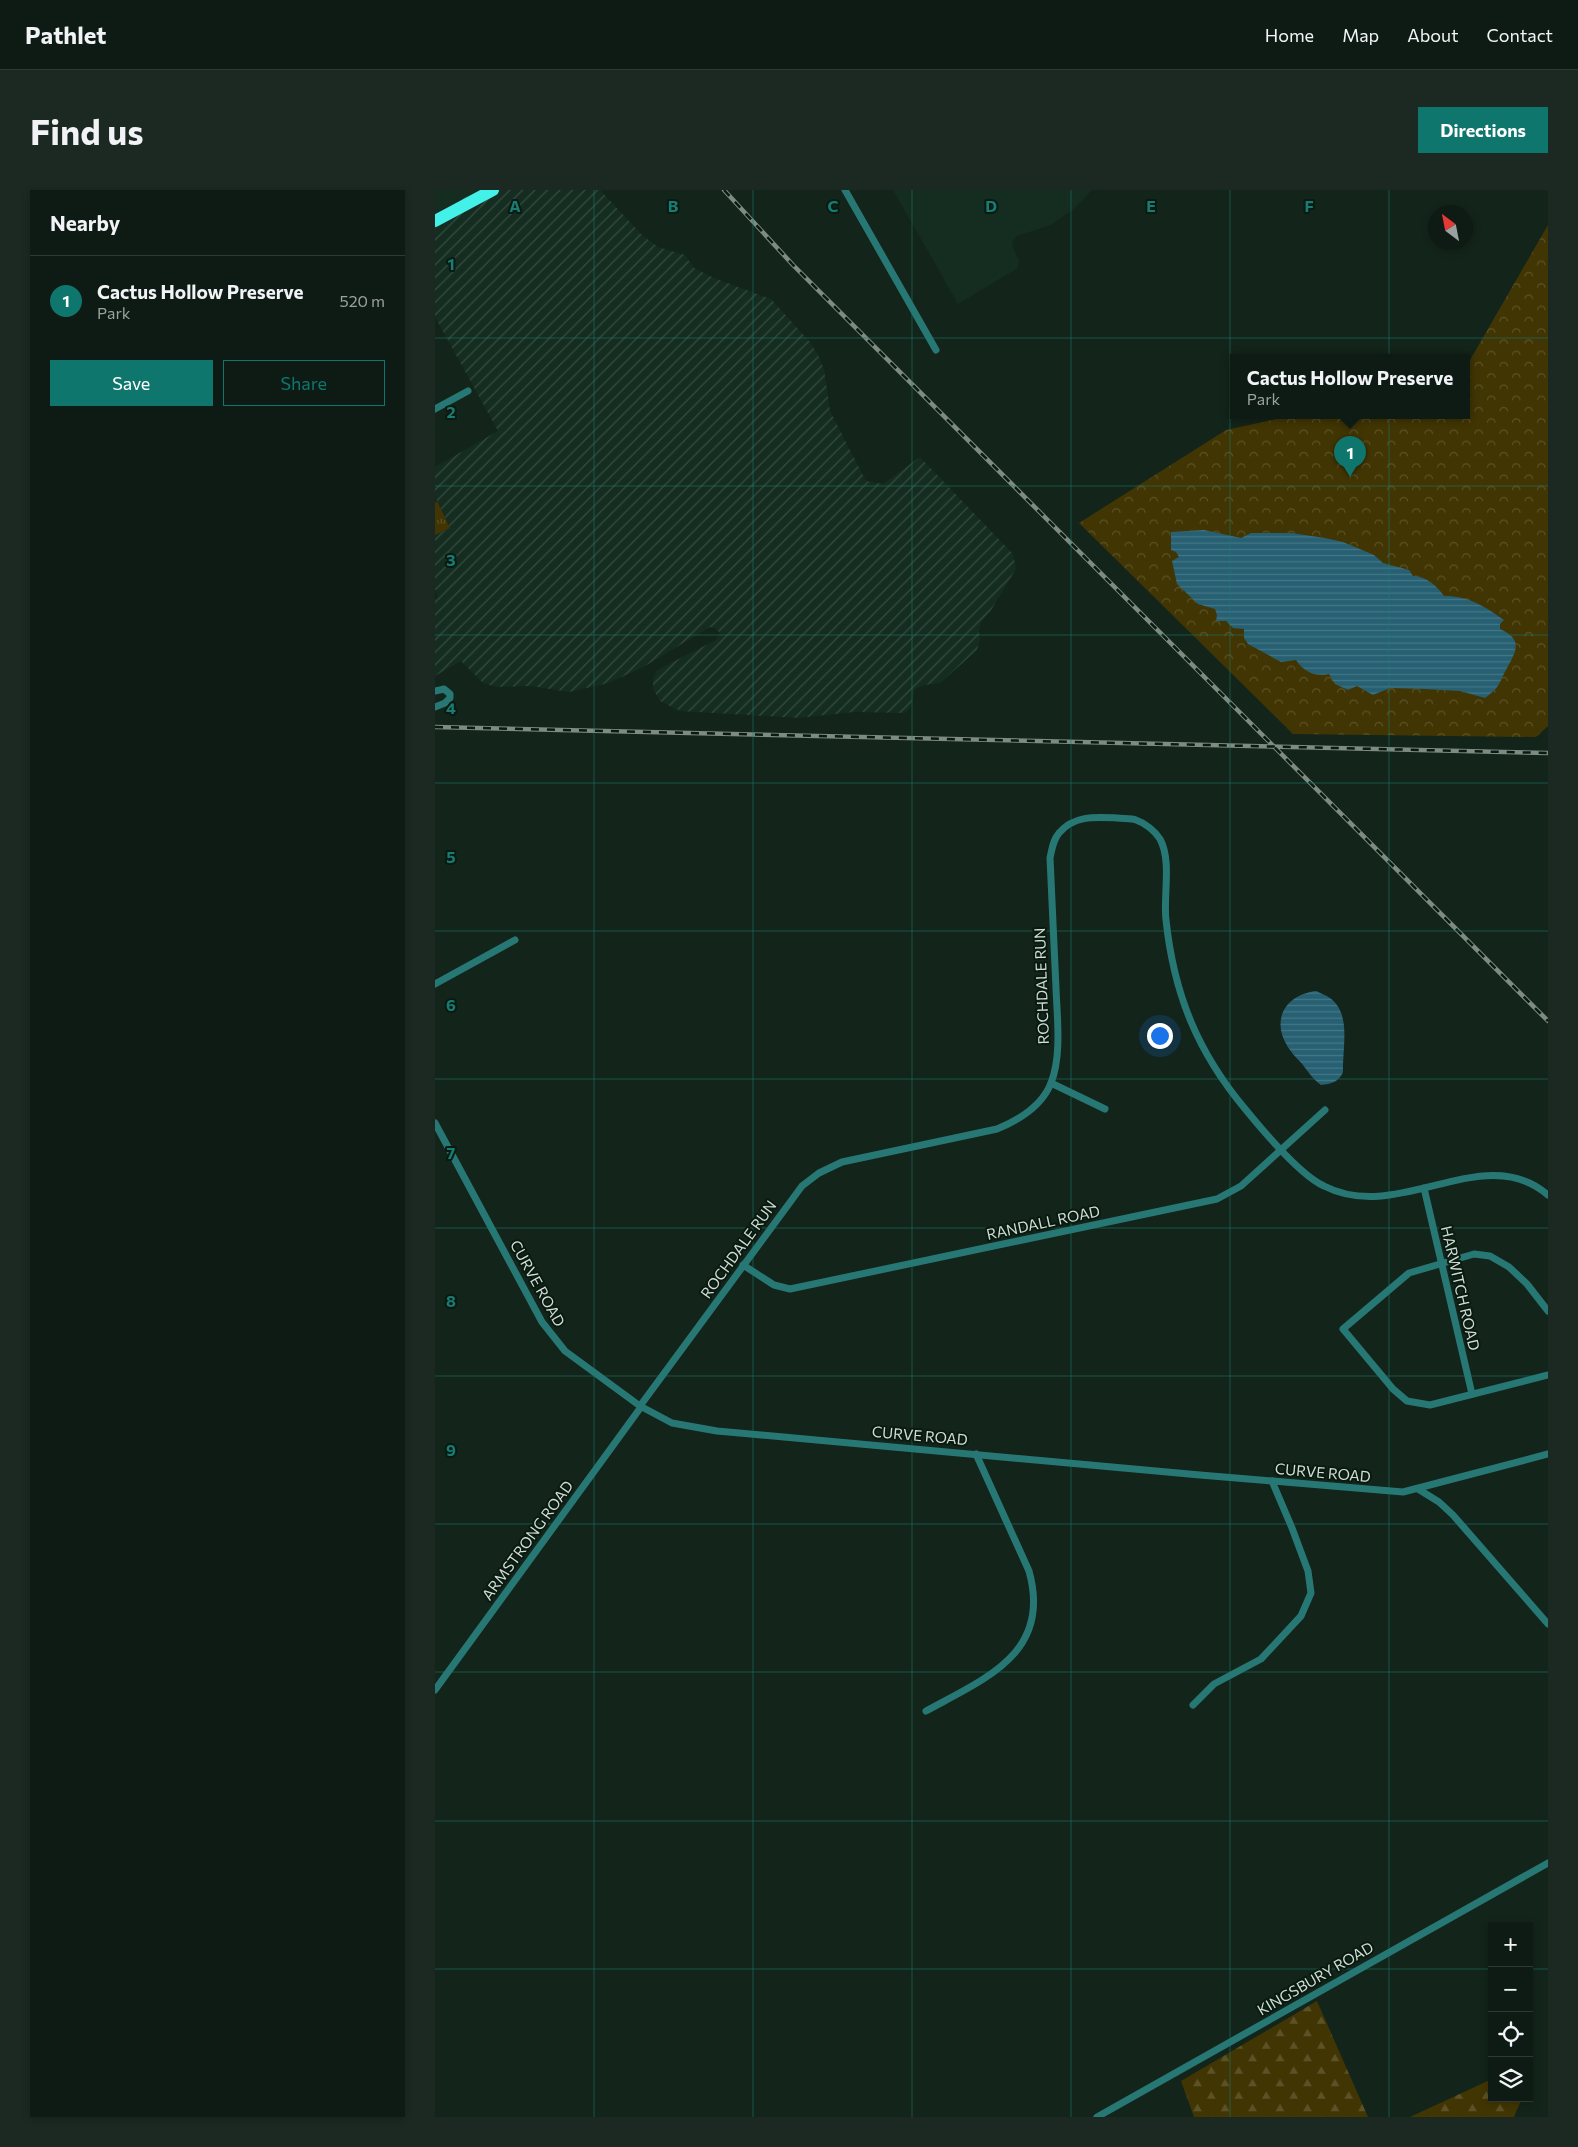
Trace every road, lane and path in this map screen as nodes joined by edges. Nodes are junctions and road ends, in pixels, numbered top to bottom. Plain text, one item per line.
1 (493, 190) edge
2 (845, 190) edge
3 (435, 221) edge
4 (936, 350) dead end
5 (468, 391) dead end
6 (435, 409) edge
7 (435, 691) edge
8 (435, 707) edge
9 (515, 940) dead end
10 (435, 984) edge
11 (1051, 1083) junction
12 (1105, 1109) dead end
13 (1325, 1110) dead end
14 (436, 1125) edge
15 (1282, 1149) junction
16 (1424, 1188) junction
17 (1548, 1195) edge
18 (1441, 1263) junction
19 (743, 1265) junction
20 (1548, 1311) edge
21 (1548, 1375) edge
22 (1472, 1394) junction
23 (640, 1406) junction
24 (976, 1454) junction
25 (1548, 1454) edge
26 (1272, 1481) junction
27 (1418, 1489) junction
28 (1548, 1624) edge
29 (435, 1690) edge
30 (1193, 1705) dead end
31 (927, 1711) dead end
32 (1548, 1863) edge
33 (1097, 2117) edge

1 - 3 highway
2 - 4 street
5 - 6 street
7 - 8 street
9 - 10 street
11 - 12 street
11 - 15 street, ROCHDALE RUN
11 - 19 street, ROCHDALE RUN
13 - 15 street, RANDALL ROAD
14 - 23 street, CURVE ROAD
15 - 16 street, ROCHDALE RUN
15 - 19 street, RANDALL ROAD
16 - 17 street, ROCHDALE RUN
16 - 18 street, HARWITCH ROAD
18 - 20 street
18 - 22 street, HARWITCH ROAD
18 - 22 street
19 - 23 street, ROCHDALE RUN
21 - 22 street
23 - 24 street, CURVE ROAD
23 - 29 street, ARMSTRONG ROAD
24 - 26 street, CURVE ROAD
24 - 31 street
25 - 27 street, CURVE ROAD
26 - 27 street, CURVE ROAD
26 - 30 street
27 - 28 street
32 - 33 street, KINGSBURY ROAD

